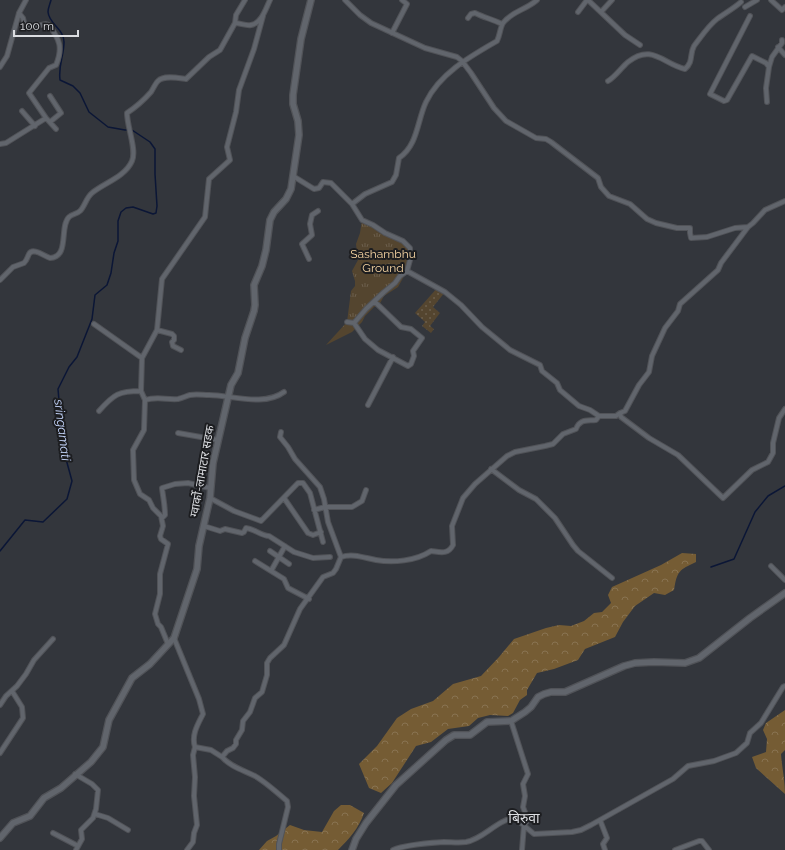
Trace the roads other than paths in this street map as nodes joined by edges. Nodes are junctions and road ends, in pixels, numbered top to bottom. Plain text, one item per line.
1 (26, 0) edge
2 (246, 0) edge
3 (270, 0) edge
4 (311, 0) edge
5 (345, 0) edge
6 (402, 0) edge
7 (537, 0) edge
8 (588, 0) edge
9 (612, 0) edge
10 (757, 0) edge
11 (771, 0) edge
12 (741, 2) dead end
13 (745, 7) dead end
14 (785, 7) edge
15 (578, 12) dead end
16 (601, 12) junction
17 (18, 13) junction
18 (263, 16) junction
19 (750, 16) dead end
20 (468, 18) dead end
21 (235, 23) junction
22 (502, 24) junction
23 (392, 33) junction
24 (782, 40) dead end
25 (640, 45) dead end
26 (778, 47) junction
27 (785, 55) edge
28 (462, 61) junction
29 (0, 67) edge
30 (769, 67) junction
31 (608, 81) dead end
32 (50, 96) dead end
33 (767, 102) dead end
34 (22, 111) dead end
35 (46, 118) junction
36 (50, 122) junction
37 (35, 126) junction
38 (56, 129) dead end
39 (0, 144) edge
40 (293, 176) junction
41 (784, 200) edge
42 (352, 204) junction
43 (318, 210) dead end
44 (748, 227) junction
45 (309, 259) dead end
46 (407, 271) junction
47 (0, 280) edge
48 (374, 302) junction
49 (347, 322) dead end
50 (354, 323) junction
51 (94, 324) dead end
52 (157, 330) junction
53 (181, 350) dead end
54 (393, 357) junction
55 (142, 358) junction
56 (141, 391) junction
57 (284, 392) dead end
58 (228, 398) junction
59 (145, 400) junction
60 (368, 405) dead end
61 (785, 409) edge
62 (100, 410) dead end
63 (620, 413) junction
64 (599, 416) junction
65 (281, 432) dead end
66 (178, 433) dead end
67 (218, 440) junction
68 (490, 469) junction
69 (210, 488) junction
70 (366, 490) dead end
71 (210, 498) junction
72 (284, 498) junction
73 (325, 507) junction
74 (314, 510) junction
75 (162, 518) junction
76 (204, 526) junction
77 (321, 532) junction
78 (323, 542) dead end
79 (285, 546) junction
80 (270, 551) dead end
81 (280, 557) junction
82 (330, 557) dead end
83 (342, 557) junction
84 (255, 561) dead end
85 (288, 564) dead end
86 (771, 566) dead end
87 (272, 571) junction
88 (612, 578) dead end
89 (785, 580) edge
90 (785, 593) edge
91 (309, 599) junction
92 (174, 638) junction
93 (52, 639) dead end
94 (168, 644) junction
95 (785, 686) edge
96 (12, 690) junction
97 (0, 705) edge
98 (511, 721) junction
99 (195, 747) junction
100 (0, 753) edge
101 (222, 757) junction
102 (75, 774) junction
103 (94, 814) junction
104 (600, 820) junction
105 (524, 825) junction
106 (128, 830) dead end
107 (53, 833) dead end
108 (0, 838) edge
109 (77, 848) edge
110 (187, 850) edge
111 (279, 850) edge
112 (352, 850) edge
113 (393, 850) edge
114 (522, 850) edge
115 (605, 850) edge
116 (675, 850) edge
117 (709, 850) edge

1 - 17 street
2 - 21 street
3 - 18 street
4 - 40 main road, ग्वार्को-लामाटार सडक
5 - 23 street
6 - 23 street
7 - 22 street
8 - 15 street
8 - 16 street
9 - 16 street
10 - 13 street
11 - 14 street
12 - 31 street
16 - 25 street
17 - 29 street
17 - 35 street
18 - 21 street
18 - 52 street
19 - 30 street
20 - 22 street
21 - 47 street
22 - 28 street
23 - 28 street
24 - 26 street
26 - 27 street
26 - 30 street
28 - 42 street
28 - 44 street
30 - 33 street
32 - 36 street
34 - 37 street
35 - 36 street
35 - 37 street
36 - 38 street
37 - 39 street
40 - 42 street
40 - 58 main road, ग्वार्को-लामाटार सडक
41 - 44 street
42 - 46 street
43 - 45 street
44 - 63 street
46 - 48 street
46 - 64 street
48 - 50 street
48 - 54 street
49 - 50 street
50 - 54 street
51 - 55 street
52 - 53 street
52 - 55 street
54 - 60 street
55 - 56 street
56 - 59 street
56 - 62 street
57 - 58 street
58 - 59 street
58 - 67 main road, ग्वार्को-लामाटार सडक
59 - 75 street
61 - 63 street
63 - 64 street
64 - 68 street
65 - 73 street
66 - 67 street
67 - 69 main road, ग्वार्को-लामाटार सडक
68 - 83 street
68 - 88 street
69 - 71 main road, ग्वार्को-लामाटार सडक
69 - 75 street
70 - 73 street
71 - 72 street
71 - 76 main road, ग्वार्को-लामाटार सडक
72 - 74 street
72 - 77 street
73 - 74 street
73 - 83 street
74 - 77 street
75 - 94 street
76 - 79 street
76 - 92 main road, ग्वार्को-लामाटार सडक
77 - 78 street
79 - 81 street
79 - 82 street
80 - 81 street
81 - 85 street
81 - 87 street
83 - 91 street
84 - 87 street
86 - 89 street
87 - 91 street
90 - 98 main road
91 - 101 street
92 - 94 main road, ग्वार्को-लामाटार सडक
92 - 99 street
93 - 96 street
94 - 102 main road, ग्वार्को-लामाटार सडक
95 - 104 street
96 - 97 street
96 - 100 street
98 - 105 street
98 - 112 main road
99 - 101 street
99 - 110 street
101 - 111 street
102 - 103 street
102 - 108 main road, ग्वार्को-लामाटार सडक
103 - 106 street
103 - 109 street
104 - 105 street
104 - 115 street
105 - 113 street
105 - 114 street
107 - 109 street
116 - 117 street

